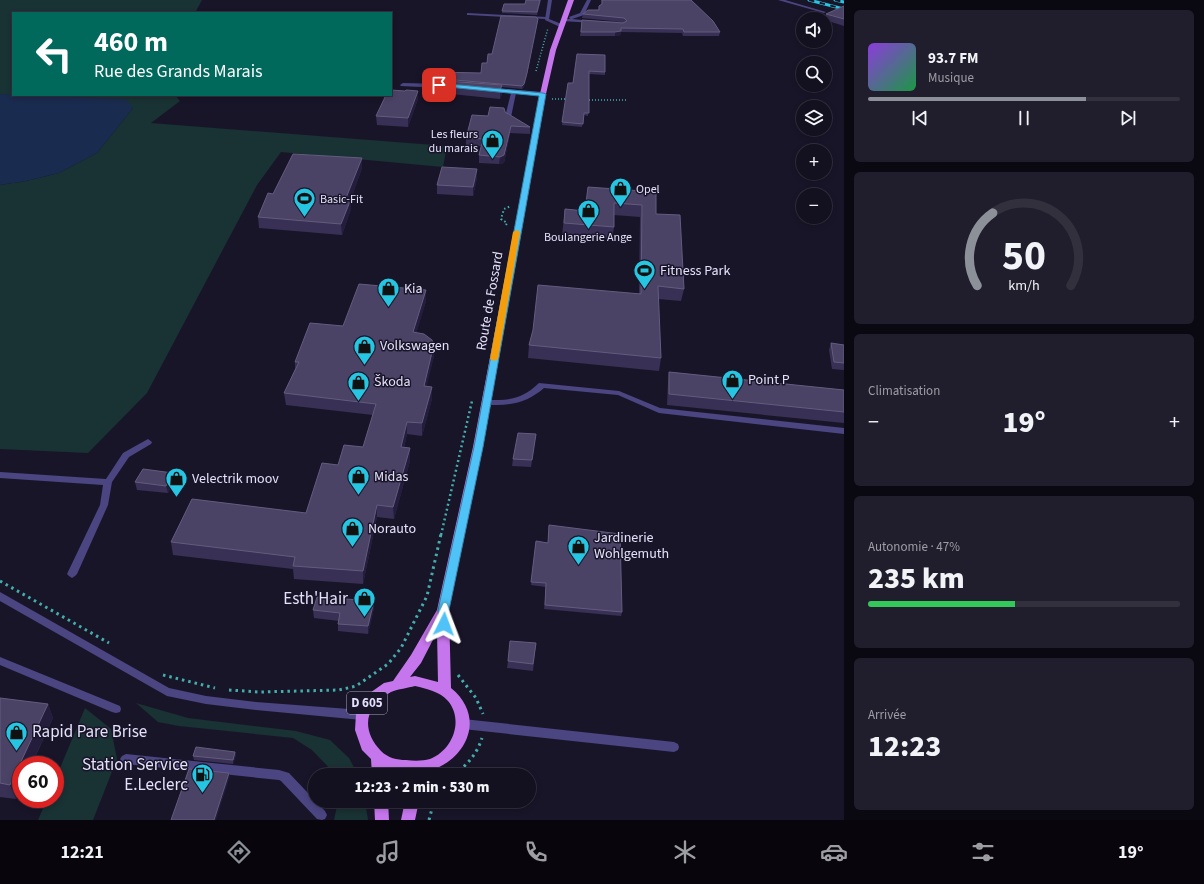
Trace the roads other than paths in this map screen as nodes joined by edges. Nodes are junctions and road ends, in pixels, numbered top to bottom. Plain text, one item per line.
1 (550, 0) edge
2 (571, 0) edge
3 (589, 0) edge
4 (780, 0) edge
5 (824, 12) dead end
6 (469, 14) dead end
7 (546, 18) junction
8 (561, 22) junction
9 (601, 23) edge
10 (403, 85) dead end
11 (447, 86) edge
12 (485, 89) edge
13 (514, 92) junction
14 (542, 97) junction
15 (508, 117) edge
16 (486, 402) junction
17 (844, 431) edge
18 (148, 442) dead end
19 (0, 475) edge
20 (108, 482) junction
21 (72, 574) dead end
22 (0, 596) edge
23 (443, 610) junction
24 (0, 661) edge
25 (399, 682) junction
26 (445, 691) junction
27 (116, 709) dead end
28 (362, 715) junction
29 (463, 724) junction
30 (674, 747) dead end
31 (378, 757) junction
32 (126, 759) dead end
33 (379, 768) edge
34 (411, 768) edge
35 (430, 768) edge
36 (381, 808) edge
37 (411, 808) edge
38 (321, 815) dead end
39 (382, 820) edge
40 (408, 820) edge

1 - 7 street
2 - 8 main road, Route de Fossard / D 605
3 - 8 street
4 - 5 street
6 - 7 street
7 - 8 street
8 - 9 street
8 - 14 main road, Route de Fossard / D 605
10 - 11 street
12 - 13 street
13 - 14 street
13 - 15 street
14 - 16 main road, Route de Fossard / D 605
16 - 17 street
16 - 23 main road, Route de Fossard / D 605
18 - 20 street
19 - 20 street
20 - 21 street
22 - 28 street
23 - 25 main road, D 605
23 - 26 main road, D 605
24 - 27 street
25 - 26 main road, D 605
25 - 28 main road, D 605
26 - 29 main road, D 605
28 - 31 main road, D 605
29 - 30 street
29 - 35 main road, D 605
31 - 33 main road
31 - 34 main road, D 605
32 - 38 street
36 - 39 main road
37 - 40 main road

